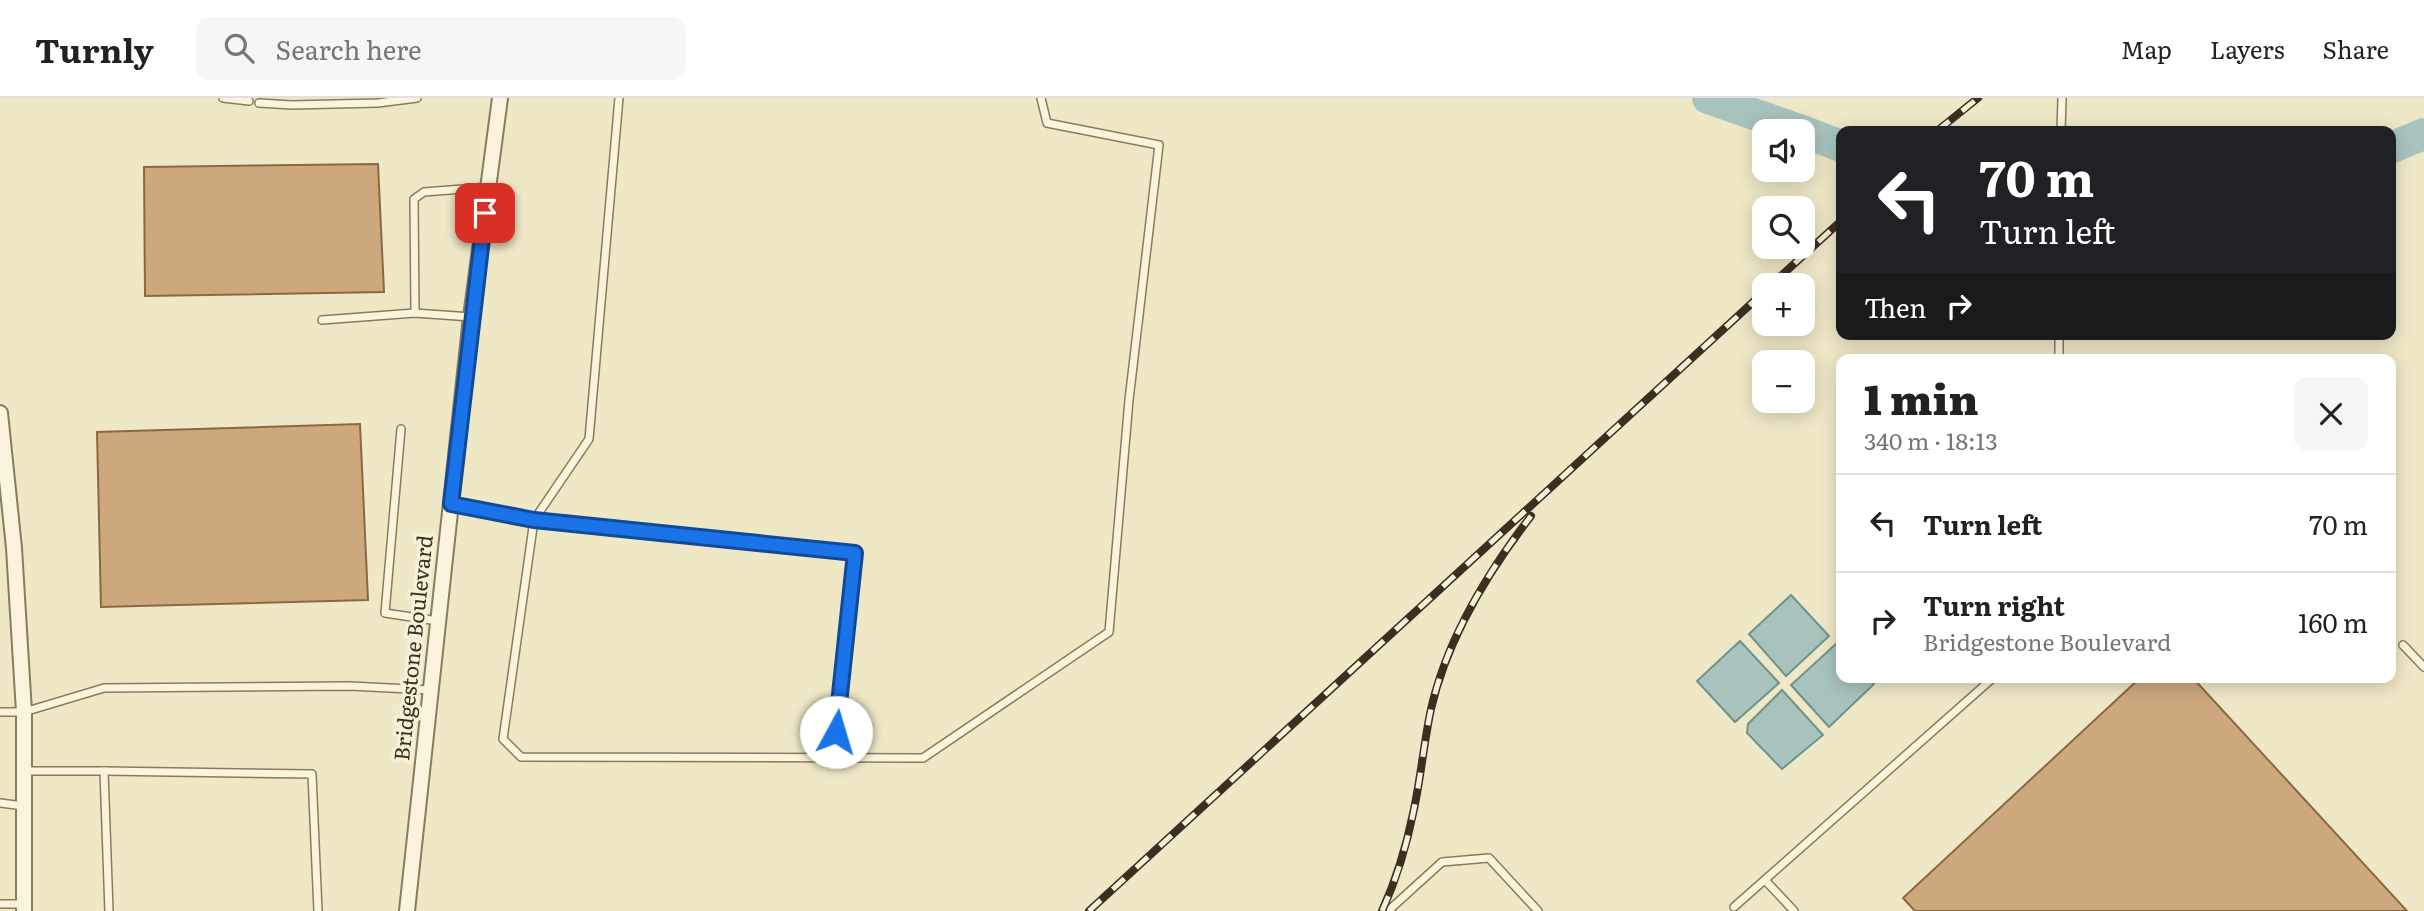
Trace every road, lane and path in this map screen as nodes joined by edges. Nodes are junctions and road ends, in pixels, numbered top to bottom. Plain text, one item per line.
1 (223, 98) edge
2 (417, 98) edge
3 (500, 98) edge
4 (619, 98) edge
5 (1041, 98) edge
6 (2062, 98) edge
7 (378, 100) edge
8 (249, 102) dead end
9 (259, 103) dead end
10 (2061, 126) edge
11 (488, 187) junction
12 (415, 313) junction
13 (471, 317) junction
14 (321, 320) dead end
15 (0, 413) edge
16 (401, 429) dead end
17 (451, 504) junction
18 (534, 520) junction
19 (439, 621) junction
20 (2403, 645) dead end
21 (2424, 667) edge
22 (1987, 683) edge
23 (431, 690) junction
24 (0, 712) edge
25 (24, 712) junction
26 (833, 758) junction
27 (25, 771) junction
28 (104, 771) junction
29 (0, 803) edge
30 (25, 806) junction
31 (1765, 880) junction
32 (0, 904) edge
33 (24, 908) edge
34 (1734, 910) edge
35 (108, 911) edge
36 (318, 911) edge
37 (407, 911) edge
38 (1388, 911) edge
39 (1538, 911) edge
40 (1794, 911) edge

1 - 8 lane
2 - 7 lane
3 - 11 street, Bridgestone Boulevard
4 - 18 lane
5 - 26 lane
6 - 10 lane
7 - 9 lane
11 - 12 lane
11 - 13 street, Bridgestone Boulevard
12 - 13 lane
12 - 14 lane
13 - 17 street, Bridgestone Boulevard
15 - 25 street
16 - 19 lane
17 - 18 lane
17 - 19 street, Bridgestone Boulevard
18 - 26 lane
18 - 26 lane
19 - 23 street, Bridgestone Boulevard
20 - 21 lane
22 - 31 lane
23 - 25 lane
23 - 37 street, Bridgestone Boulevard
24 - 25 lane
25 - 27 street
27 - 28 lane
27 - 30 street
28 - 35 lane
28 - 36 lane
29 - 30 lane
30 - 33 street
31 - 34 lane
31 - 40 lane
32 - 33 lane
38 - 39 lane

